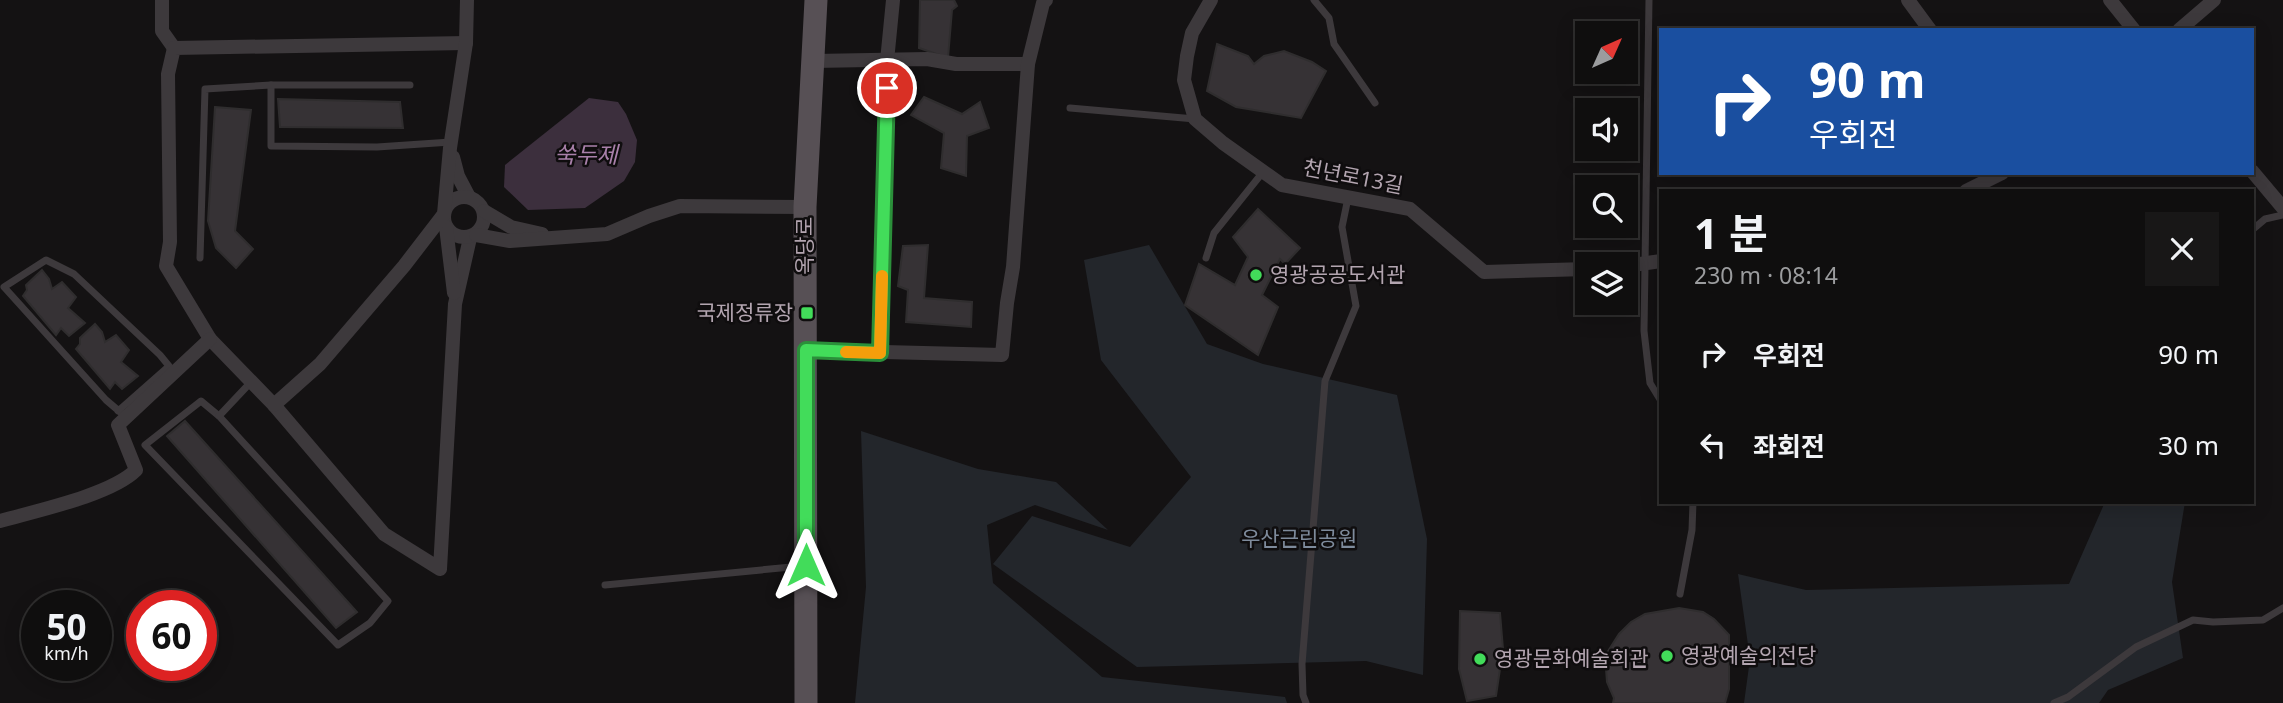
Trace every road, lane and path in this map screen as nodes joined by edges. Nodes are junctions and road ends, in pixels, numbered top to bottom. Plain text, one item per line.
1 (162, 0) edge
2 (467, 0) edge
3 (816, 0) edge
4 (893, 0) edge
5 (1046, 0) edge
6 (1211, 0) edge
7 (1314, 0) edge
8 (1649, 0) edge
9 (1908, 0) edge
10 (2110, 0) edge
11 (2214, 0) edge
12 (1929, 28) edge
13 (2132, 28) edge
14 (2181, 28) edge
15 (466, 43) junction
16 (174, 48) junction
17 (814, 61) junction
18 (887, 61) junction
19 (1028, 64) junction
20 (271, 85) junction
21 (410, 85) dead end
22 (1376, 103) dead end
23 (1070, 108) dead end
24 (1195, 119) junction
25 (451, 145) junction
26 (1264, 172) junction
27 (2254, 174) edge
28 (1998, 175) edge
29 (1970, 189) edge
30 (469, 197) junction
31 (1348, 198) junction
32 (805, 207) junction
33 (2283, 208) edge
34 (484, 211) junction
35 (2283, 215) edge
36 (445, 221) junction
37 (2254, 228) edge
38 (473, 236) junction
39 (557, 237) junction
40 (200, 258) dead end
41 (1206, 258) dead end
42 (1659, 261) edge
43 (1644, 262) junction
44 (1638, 263) edge
45 (1575, 269) edge
46 (455, 304) junction
47 (210, 339) junction
48 (806, 350) junction
49 (880, 353) junction
50 (171, 370) junction
51 (251, 382) junction
52 (1659, 398) edge
53 (274, 405) junction
54 (122, 414) junction
55 (219, 416) junction
56 (1693, 504) edge
57 (0, 521) edge
58 (806, 565) junction
59 (605, 585) dead end
60 (1680, 594) dead end
61 (2283, 608) edge
62 (806, 703) edge
63 (1306, 703) edge
64 (2054, 703) edge

1 - 16 street
2 - 15 street
3 - 17 main road, 옥당로
4 - 18 street
5 - 19 street
6 - 24 street
7 - 22 lane
8 - 43 lane
9 - 12 street
10 - 13 street
11 - 14 street
15 - 16 street
15 - 25 street
16 - 47 street
17 - 18 street
17 - 32 main road, 옥당로
18 - 19 street
18 - 49 street
19 - 49 street
20 - 21 lane
20 - 25 lane
20 - 40 lane
23 - 24 lane
24 - 26 street, 천년로13길
25 - 30 street
25 - 36 street
26 - 31 street, 천년로13길
26 - 41 lane
27 - 33 street
28 - 29 street
30 - 34 street
30 - 36 street
31 - 45 street, 천년로13길
31 - 63 lane
32 - 39 street
32 - 48 main road, 옥당로
34 - 38 street
34 - 39 street
35 - 37 lane
36 - 38 street
36 - 46 street
36 - 53 street
38 - 39 street
38 - 46 street
42 - 43 street
43 - 44 street
43 - 52 lane
46 - 53 street
47 - 50 street
47 - 51 street
48 - 49 street
48 - 58 main road, 옥당로
50 - 54 street
50 - 54 lane
51 - 53 street
51 - 55 lane
54 - 57 street
55 - 55 lane
56 - 60 lane
58 - 59 lane
58 - 62 main road, 옥당로
61 - 64 lane

